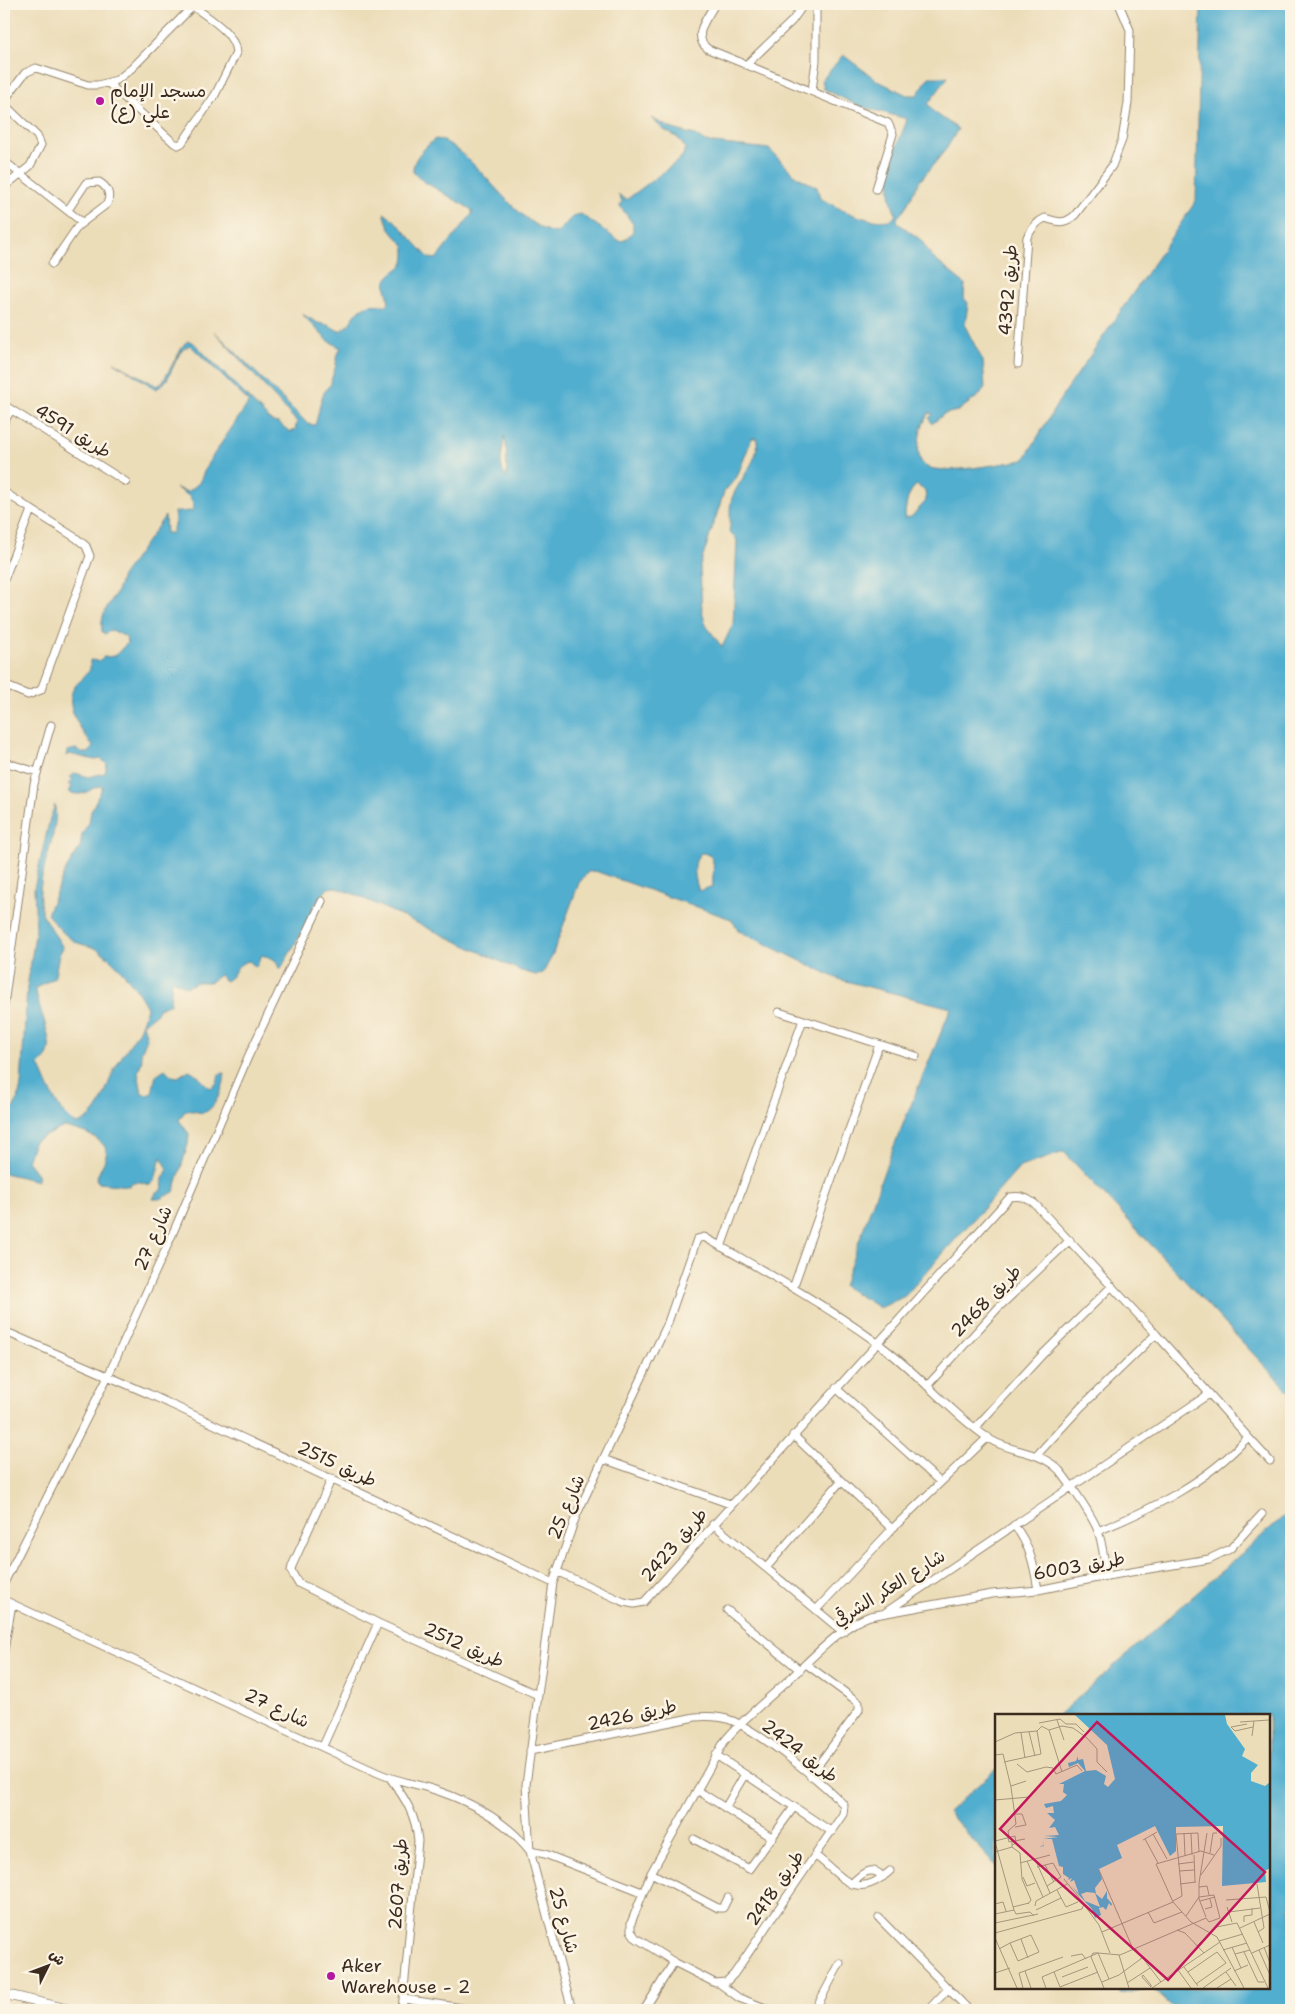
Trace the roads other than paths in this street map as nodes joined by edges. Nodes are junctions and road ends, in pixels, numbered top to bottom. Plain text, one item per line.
1 (715, 4) edge
2 (804, 4) edge
3 (816, 4) edge
4 (1120, 4) edge
5 (194, 5) edge
6 (746, 65) junction
7 (108, 83) junction
8 (812, 90) junction
9 (4, 102) edge
10 (4, 161) edge
11 (22, 174) junction
12 (4, 187) edge
13 (876, 189) dead end
14 (68, 210) junction
15 (82, 222) junction
16 (52, 264) dead end
17 (1018, 364) dead end
18 (4, 405) edge
19 (11, 410) junction
20 (4, 422) edge
21 (126, 482) dead end
22 (4, 492) edge
23 (31, 510) junction
24 (4, 580) edge
25 (4, 685) edge
26 (51, 725) dead end
27 (4, 762) edge
28 (36, 772) junction
29 (322, 901) dead end
30 (4, 1005) edge
31 (779, 1012) dead end
32 (804, 1020) junction
33 (879, 1044) junction
34 (916, 1056) dead end
35 (1070, 1240) junction
36 (721, 1247) junction
37 (1112, 1286) junction
38 (793, 1288) junction
39 (4, 1331) edge
40 (1156, 1334) junction
41 (877, 1342) junction
42 (108, 1376) junction
43 (927, 1386) junction
44 (836, 1388) junction
45 (1209, 1394) junction
46 (975, 1428) junction
47 (793, 1436) junction
48 (988, 1437) junction
49 (1248, 1437) junction
50 (1038, 1455) junction
51 (603, 1459) junction
52 (1270, 1461) dead end
53 (332, 1478) junction
54 (841, 1481) junction
55 (940, 1482) junction
56 (1071, 1487) junction
57 (730, 1504) junction
58 (1262, 1514) dead end
59 (713, 1524) junction
60 (1014, 1525) junction
61 (892, 1529) junction
62 (1098, 1531) junction
63 (766, 1568) junction
64 (556, 1571) junction
65 (1107, 1576) junction
66 (4, 1583) edge
67 (553, 1583) junction
68 (1038, 1590) junction
69 (4, 1600) edge
70 (12, 1604) junction
71 (728, 1610) dead end
72 (816, 1610) junction
73 (884, 1613) junction
74 (378, 1623) junction
75 (843, 1632) junction
76 (4, 1650) edge
77 (806, 1664) junction
78 (800, 1670) junction
79 (538, 1695) junction
80 (740, 1724) junction
81 (324, 1746) junction
82 (530, 1751) junction
83 (716, 1755) junction
84 (745, 1774) junction
85 (810, 1776) junction
86 (390, 1778) junction
87 (697, 1790) junction
88 (842, 1803) joint
89 (794, 1807) junction
90 (726, 1808) junction
91 (832, 1832) junction
92 (773, 1838) junction
93 (694, 1840) dead end
94 (530, 1851) junction
95 (816, 1856) junction
96 (890, 1871) dead end
97 (651, 1873) junction
98 (883, 1877) junction
99 (851, 1884) junction
100 (642, 1892) junction
101 (728, 1898) dead end
102 (879, 1918) dead end
103 (674, 1962) junction
104 (840, 1963) dead end
105 (720, 1984) junction
106 (948, 1989) junction
107 (4, 1994) edge
108 (404, 1999) junction
109 (749, 2002) junction
110 (36, 2006) edge
111 (71, 2010) edge
112 (402, 2010) edge
113 (476, 2010) edge
114 (572, 2010) edge
115 (644, 2010) edge
116 (744, 2010) edge
117 (771, 2010) edge
118 (815, 2010) edge
119 (928, 2010) edge
120 (969, 2010) edge

1 - 6 street
2 - 6 street
3 - 8 street
4 - 17 street, طريق 4392
5 - 7 street
5 - 7 street
6 - 8 street
7 - 9 street
8 - 13 street
9 - 11 street
10 - 11 street
11 - 12 street
11 - 14 street
14 - 15 street
14 - 15 street
15 - 16 street
18 - 19 street, طريق 4591
19 - 20 street
19 - 21 street, طريق 4591
22 - 23 street
23 - 24 street
23 - 25 street
26 - 28 street
27 - 28 street
28 - 30 street
29 - 42 street, شارع 27
31 - 32 street
32 - 33 street
32 - 36 street
33 - 34 street
33 - 38 street
35 - 37 street
35 - 41 street, طريق 2423
35 - 43 street, طريق 2468
36 - 38 street, شارع 25
36 - 51 street, شارع 25
37 - 40 street
37 - 46 street
38 - 41 street, شارع 25
39 - 42 street, طريق 2515
40 - 45 street
40 - 50 street
41 - 43 street, شارع 25
41 - 44 street, طريق 2423
42 - 53 street, طريق 2515
42 - 66 street, شارع 27
43 - 46 street, شارع 25
44 - 47 street, طريق 2423
44 - 55 street
45 - 49 street
45 - 56 street, شارع العكر الشرقي
46 - 48 street, شارع 25
47 - 54 street
47 - 57 street, طريق 2423
48 - 50 street, شارع 25
48 - 55 street
49 - 52 street
49 - 62 street
50 - 56 street
51 - 57 street, طريق 2423
51 - 64 street, شارع 25
53 - 67 street, طريق 2515
53 - 74 street, طريق 2512
54 - 61 street
54 - 63 street
55 - 61 street
56 - 60 street, شارع العكر الشرقي
56 - 62 street
57 - 59 street, طريق 2423
58 - 65 street, طريق 6003
59 - 63 street
59 - 64 street, طريق 2423
60 - 68 street
60 - 73 street, شارع العكر الشرقي
61 - 72 street
62 - 65 street
63 - 72 street
64 - 67 street, شارع 25
65 - 68 street, طريق 6003
67 - 79 street, شارع 25
68 - 73 street, طريق 6003
69 - 70 street, شارع 27
70 - 76 street
70 - 81 street, شارع 27
71 - 78 street
72 - 75 street
73 - 75 street, شارع العكر الشرقي
74 - 79 street, طريق 2512
74 - 81 street
75 - 77 street, شارع العكر الشرقي
77 - 78 street, شارع العكر الشرقي
77 - 85 street
78 - 80 street, شارع العكر الشرقي
79 - 82 street, شارع 25
80 - 82 street, طريق 2426
80 - 83 street, شارع العكر الشرقي
80 - 85 street, طريق 2424
81 - 86 street, شارع 27
82 - 94 street, شارع 25
83 - 84 street
83 - 87 street, شارع العكر الشرقي
84 - 89 street
84 - 90 street
85 - 88 street, طريق 2424
86 - 94 street, شارع 27
86 - 108 street, طريق 2607
87 - 90 street
87 - 97 street, شارع العكر الشرقي
88 - 91 street, طريق 2418
89 - 91 street
89 - 92 street
90 - 92 street
91 - 95 street, طريق 2418
92 - 93 street
94 - 100 street
94 - 114 street, شارع 25
95 - 99 street
95 - 105 street, طريق 2418
96 - 98 street
97 - 100 street, شارع العكر الشرقي
97 - 101 street
98 - 99 street
98 - 99 street
100 - 103 street
102 - 106 street
103 - 105 street
103 - 115 street
104 - 118 street
105 - 109 street
106 - 119 street
106 - 120 street
107 - 110 street
108 - 112 street, طريق 2607
108 - 113 street
109 - 116 street
109 - 117 street
110 - 111 street

